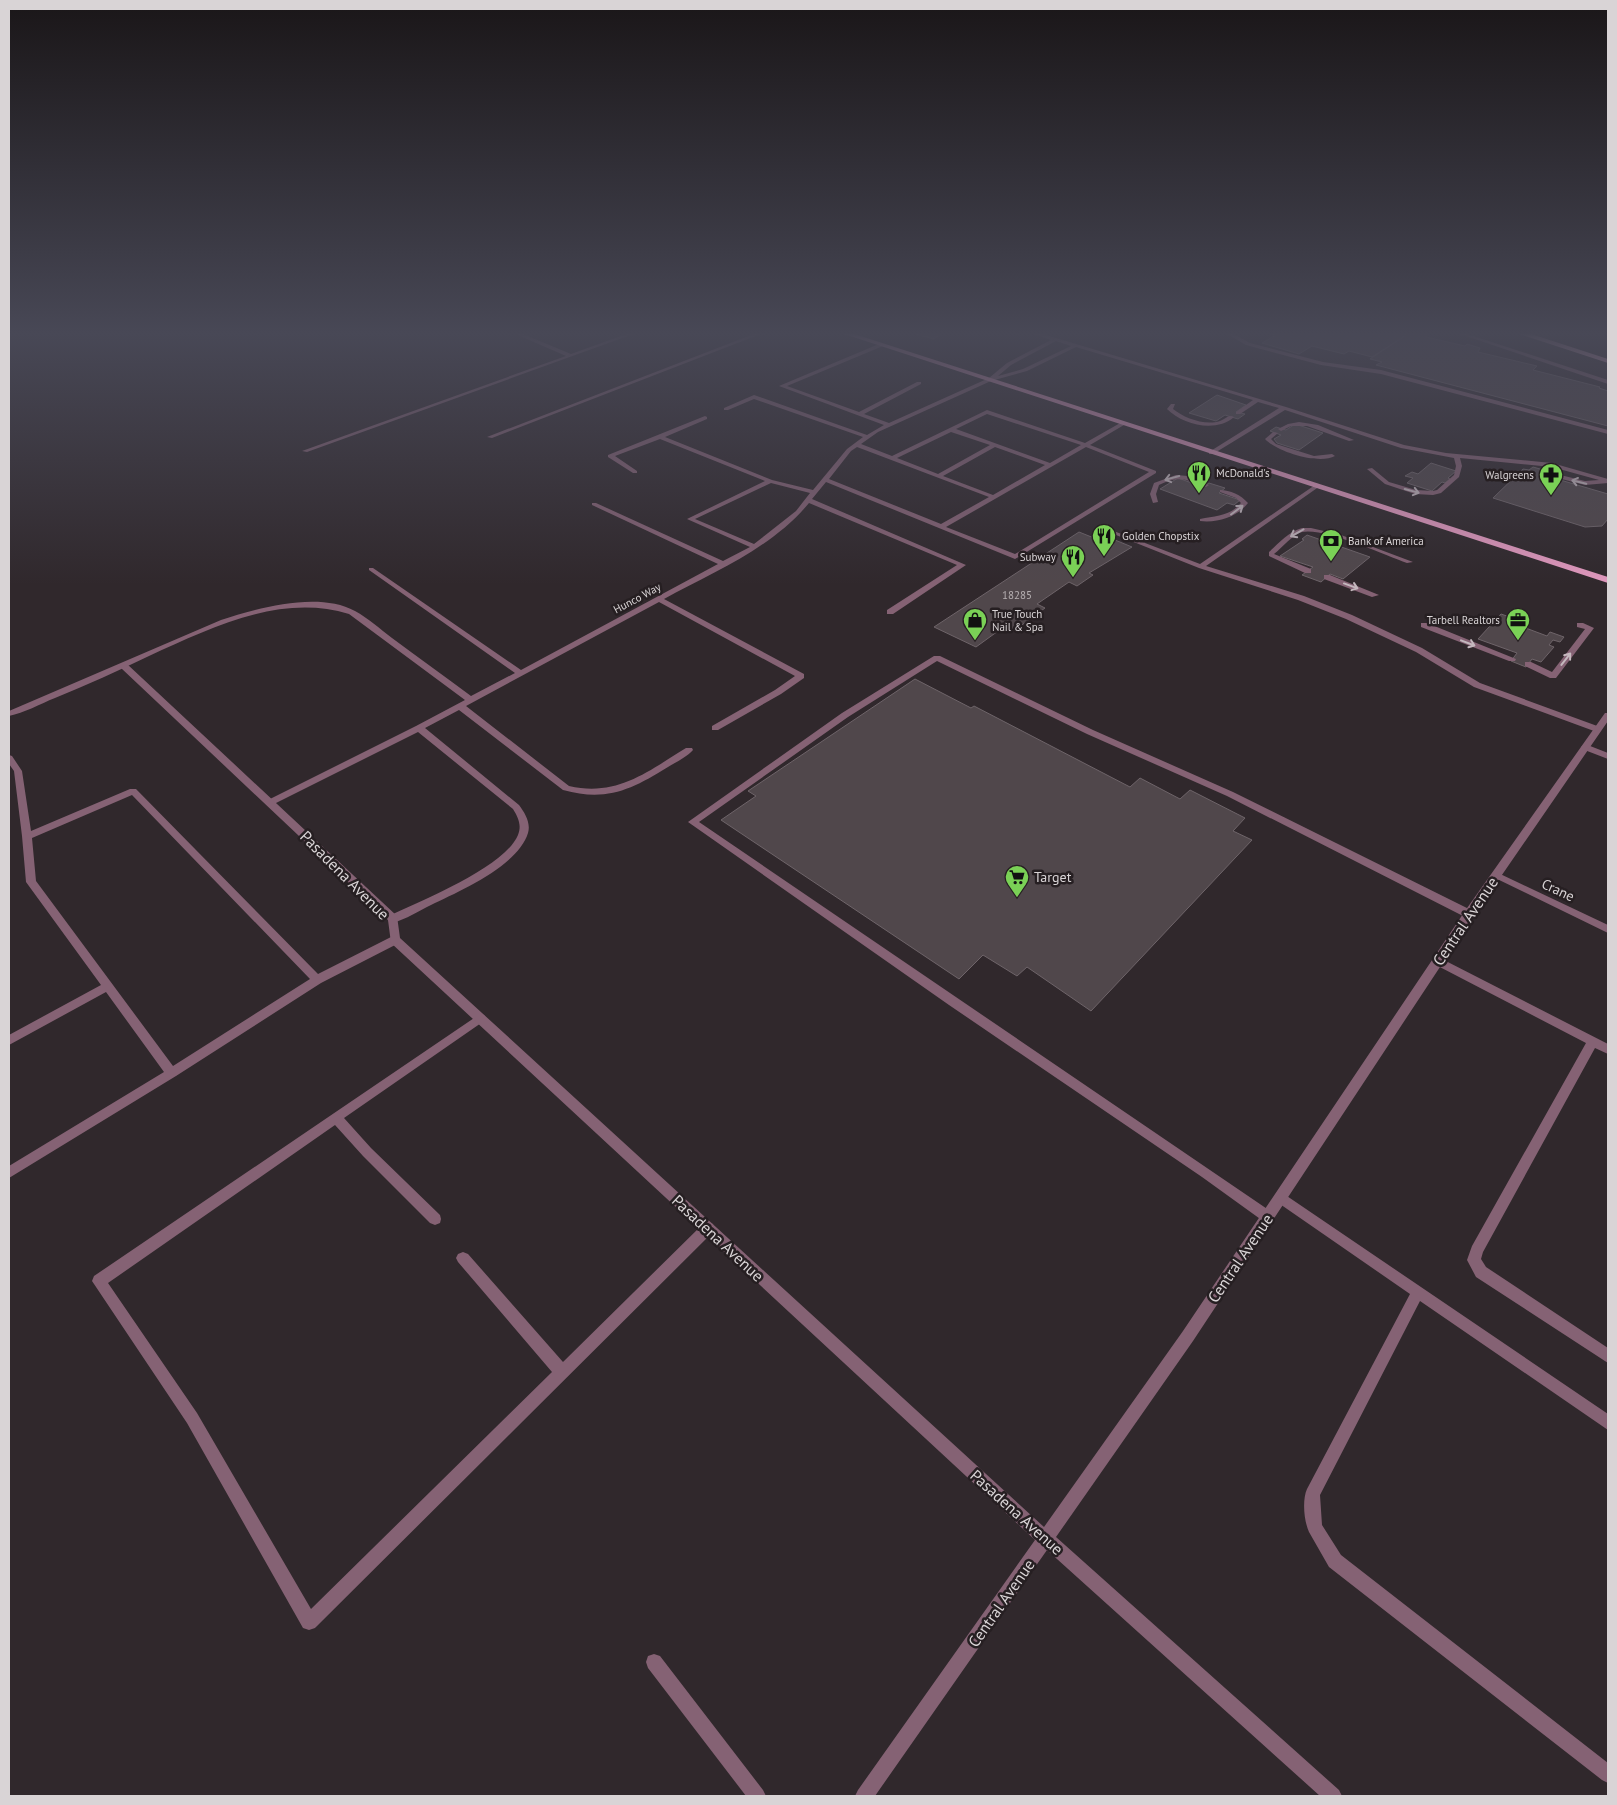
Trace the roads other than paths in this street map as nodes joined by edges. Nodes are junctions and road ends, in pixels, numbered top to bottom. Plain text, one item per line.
1 (402, 416) edge
2 (544, 416) edge
3 (809, 416) edge
4 (865, 416) edge
5 (908, 416) edge
6 (979, 416) edge
7 (1000, 416) edge
8 (1099, 416) edge
9 (1182, 416) edge
10 (1271, 416) edge
11 (1309, 416) edge
12 (1548, 416) edge
13 (1231, 417) dead end
14 (705, 418) dead end
15 (1122, 424) junction
16 (889, 425) junction
17 (1281, 428) dead end
18 (952, 430) junction
19 (1608, 432) edge
20 (1275, 433) dead end
21 (490, 437) dead end
22 (660, 437) junction
23 (868, 437) junction
24 (1351, 440) dead end
25 (857, 445) junction
26 (995, 445) junction
27 (1086, 445) junction
28 (305, 451) dead end
29 (1212, 453) junction
30 (1332, 456) dead end
31 (1456, 456) junction
32 (893, 458) junction
33 (1502, 460) junction
34 (1051, 465) junction
35 (1531, 468) dead end
36 (1370, 470) dead end
37 (635, 472) dead end
38 (1552, 475) dead end
39 (938, 476) junction
40 (824, 479) junction
41 (770, 481) junction
42 (1607, 481) edge
43 (1206, 485) dead end
44 (1317, 486) junction
45 (1222, 491) dead end
46 (815, 492) junction
47 (994, 497) junction
48 (808, 500) junction
49 (1155, 502) dead end
50 (594, 504) dead end
51 (1202, 520) dead end
52 (941, 527) junction
53 (1109, 531) dead end
54 (755, 547) junction
55 (1409, 562) dead end
56 (723, 564) junction
57 (1201, 567) junction
58 (371, 569) dead end
59 (1308, 571) dead end
60 (1326, 577) dead end
61 (1608, 580) edge
62 (1375, 595) dead end
63 (658, 599) junction
64 (890, 612) dead end
65 (1424, 625) dead end
66 (1580, 625) dead end
67 (1512, 659) dead end
68 (1528, 664) dead end
69 (124, 666) junction
70 (520, 673) junction
71 (471, 700) junction
72 (460, 706) junction
73 (9, 714) edge
74 (1608, 715) edge
75 (419, 728) junction
76 (715, 728) dead end
77 (1598, 729) junction
78 (1585, 747) junction
79 (689, 750) dead end
80 (1608, 756) edge
81 (9, 758) edge
82 (271, 802) junction
83 (27, 836) junction
84 (1496, 875) junction
85 (1469, 914) junction
86 (393, 919) junction
87 (1608, 929) edge
88 (395, 940) junction
89 (1438, 961) junction
90 (317, 980) junction
91 (108, 986) junction
92 (480, 1018) junction
93 (9, 1040) edge
94 (1593, 1041) junction
95 (1608, 1049) edge
96 (172, 1072) junction
97 (336, 1118) junction
98 (9, 1172) edge
99 (1281, 1198) junction
100 (1268, 1217) junction
101 (435, 1219) dead end
102 (708, 1228) junction
103 (463, 1258) dead end
104 (1418, 1292) junction
105 (1608, 1356) edge
106 (562, 1372) junction
107 (1608, 1423) edge
108 (1046, 1539) junction
109 (654, 1662) dead end
110 (1608, 1774) edge
111 (1327, 1794) edge
112 (757, 1796) edge
113 (864, 1796) edge

1 - 28 street
2 - 21 street
3 - 23 street
4 - 16 street
5 - 16 street, Hunco Way
6 - 18 street
7 - 27 street
8 - 15 main road
9 - 13 street
10 - 29 street
11 - 31 street
12 - 19 street
14 - 22 street
15 - 27 street
15 - 29 main road
16 - 23 street, Hunco Way
17 - 24 street
18 - 26 street
18 - 32 street
20 - 30 street
22 - 37 street
22 - 41 street
23 - 25 street, Hunco Way
25 - 32 street
25 - 40 street, Hunco Way
26 - 34 street
26 - 39 street
27 - 34 street
27 - 52 street
29 - 44 main road
31 - 33 street
36 -> 31 street
32 - 39 street
33 - 35 street
33 - 42 street
34 - 47 street
42 -> 38 street
39 - 47 street
40 - 46 street, Hunco Way
40 - 52 street
41 - 46 street
41 - 54 street
43 -> 49 street
44 - 57 street
44 - 61 main road
51 -> 45 street
46 - 48 street, Hunco Way
47 - 52 street
48 - 54 street, Hunco Way
48 - 64 street
50 - 56 street
53 - 57 street
54 - 56 street, Hunco Way
55 -> 59 street
56 - 63 street, Hunco Way
57 - 77 street
58 - 70 street
60 -> 62 street
63 - 70 street, Hunco Way
63 - 76 street
65 -> 67 street
68 -> 66 street
69 - 71 street
69 - 73 street
69 - 82 street, Pasadena Avenue
70 - 71 street, Hunco Way
71 - 72 street, Hunco Way
72 - 75 street, Hunco Way
72 - 79 street
74 - 77 street, Central Avenue
75 - 82 street, Hunco Way
75 - 86 street
77 - 78 street, Central Avenue
78 - 80 street
78 - 84 street, Central Avenue
81 - 83 street
82 - 86 street, Pasadena Avenue
83 - 90 street
83 - 91 street
84 - 85 street, Central Avenue
84 - 87 street, Crane
85 - 89 street, Central Avenue
85 - 100 street
86 - 88 street, Pasadena Avenue
88 - 90 street
88 - 92 street, Pasadena Avenue
89 - 94 street
89 - 99 street, Central Avenue
90 - 96 street
91 - 93 street
91 - 96 street
92 - 97 street
92 - 102 street, Pasadena Avenue
94 - 95 street
94 - 105 street
96 - 98 street
97 - 101 street
97 - 106 street
99 - 100 street, Central Avenue
99 - 104 street
100 - 108 street, Central Avenue
102 - 106 street
102 - 108 street, Pasadena Avenue
103 - 106 street
104 - 107 street
104 - 110 street
108 - 111 street, Pasadena Avenue
108 - 113 street, Central Avenue
109 - 112 street

